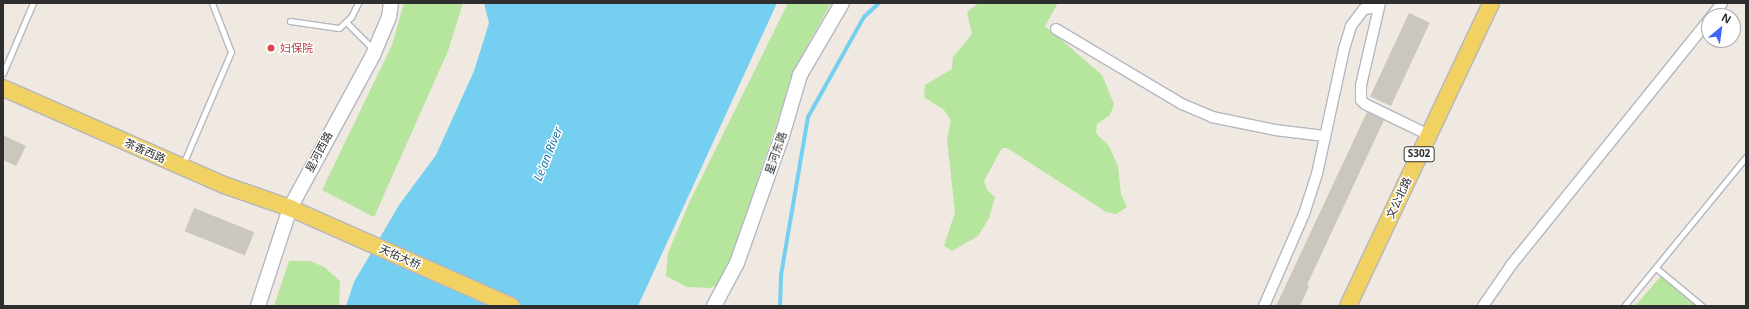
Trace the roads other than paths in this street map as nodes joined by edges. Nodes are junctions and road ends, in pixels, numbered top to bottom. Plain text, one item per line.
1 (32, 3) edge
2 (212, 3) edge
3 (358, 3) edge
4 (391, 3) edge
5 (842, 3) edge
6 (1491, 3) edge
7 (1379, 5) edge
8 (290, 21) dead end
9 (346, 22) junction
10 (1056, 29) dead end
11 (1701, 30) edge
12 (375, 51) junction
13 (3, 73) edge
14 (3, 88) edge
15 (1429, 135) junction
16 (1325, 136) junction
17 (1746, 157) edge
18 (182, 167) junction
19 (290, 208) junction
20 (1656, 268) junction
21 (258, 306) edge
22 (511, 306) edge
23 (714, 306) edge
24 (1264, 306) edge
25 (1348, 306) edge
26 (1483, 306) edge
27 (1624, 306) edge
28 (1702, 306) edge

1 - 13 lane
2 - 18 lane
3 - 9 lane
4 - 12 street, 星河西路
5 - 23 street, 星河东路
6 - 15 main road, 文公北路 / S302
7 - 15 street
7 - 16 street
8 - 9 lane
9 - 12 lane
10 - 16 street
11 - 26 street
12 - 19 street, 星河西路
14 - 18 main road, 茶香西路
15 - 25 main road, 文公北路 / S302
16 - 24 street
17 - 20 lane
18 - 19 main road, 茶香西路
19 - 21 street, 星河西路
19 - 22 main road, 天佑大桥
20 - 27 lane
20 - 28 lane

